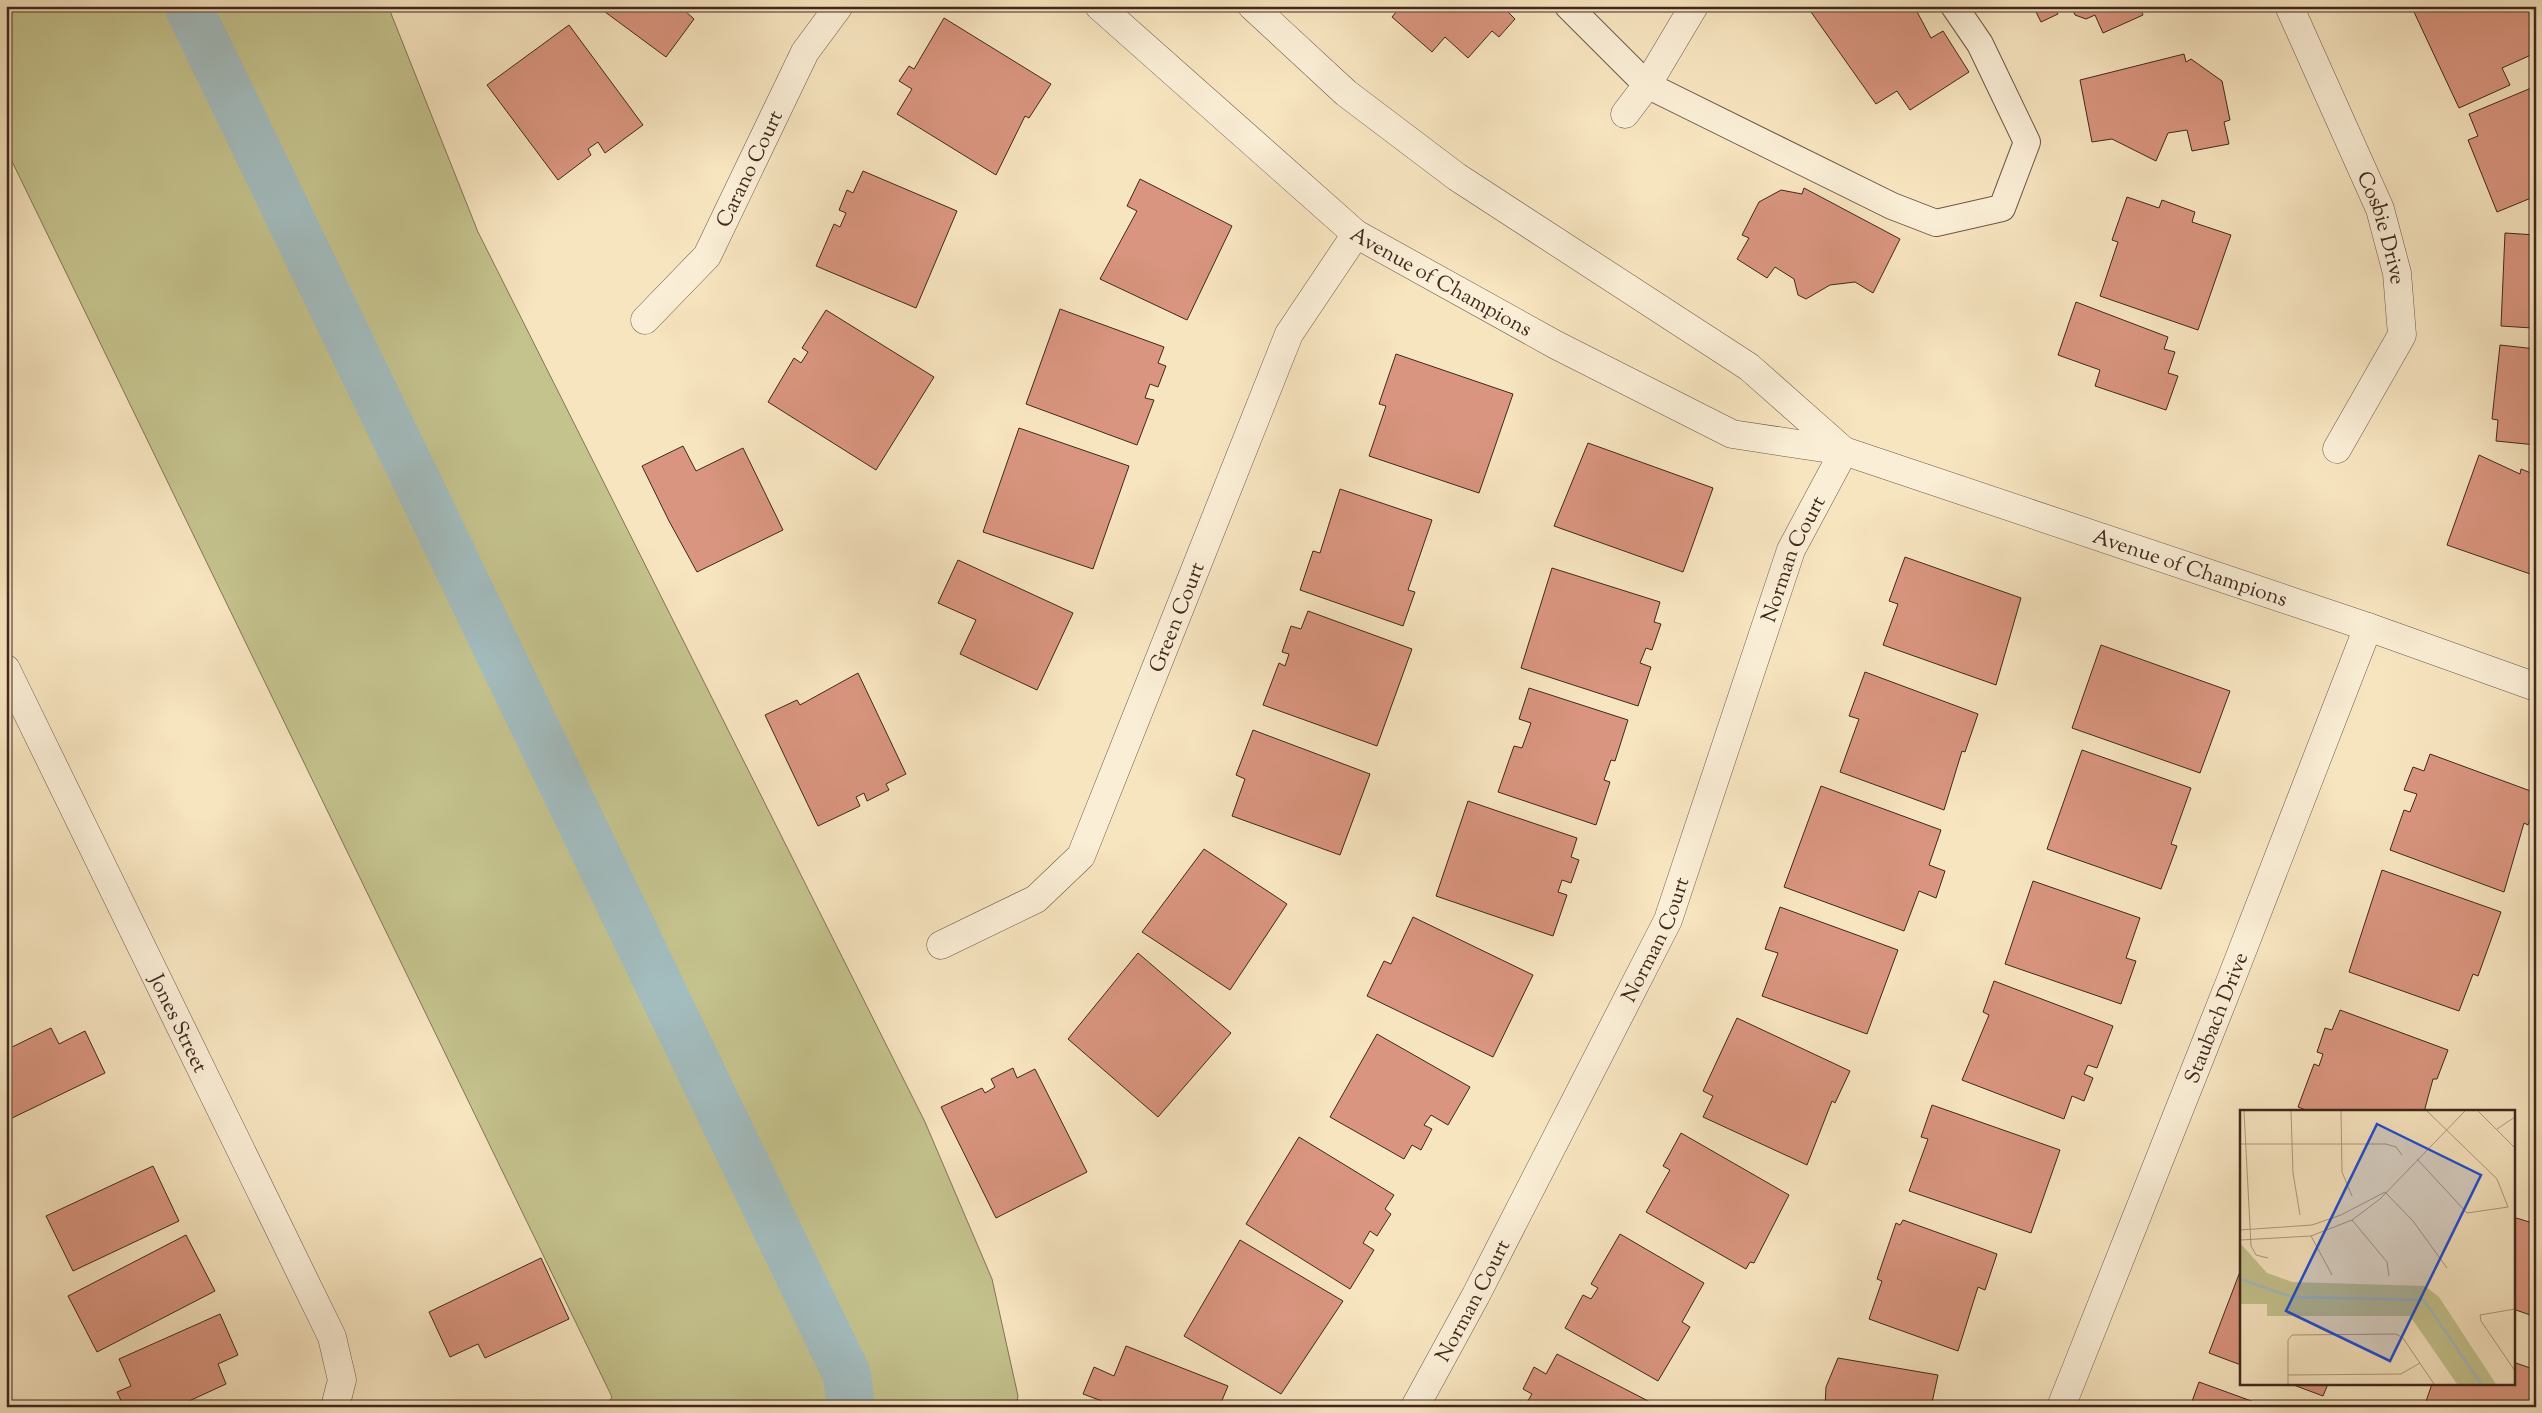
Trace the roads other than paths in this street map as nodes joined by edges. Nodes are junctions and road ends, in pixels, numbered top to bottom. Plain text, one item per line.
1 (838, 6) edge
2 (1099, 6) edge
3 (1252, 6) edge
4 (1568, 6) edge
5 (1694, 6) edge
6 (1954, 6) edge
7 (2289, 6) edge
8 (1647, 86) junction
9 (1625, 114) dead end
10 (1356, 234) junction
11 (645, 320) dead end
12 (2336, 449) dead end
13 (1844, 451) junction
14 (2368, 627) junction
15 (6, 669) edge
16 (2536, 687) edge
17 (941, 945) dead end
18 (335, 1407) edge
19 (1416, 1407) edge
20 (2061, 1407) edge

1 - 11 street, Carano Court
2 - 10 street, Avenue of Champions
3 - 13 street, Avenue of Champions
4 - 8 lane
5 - 8 street
6 - 8 lane
7 - 12 street, Cosbie Drive
8 - 9 street
10 - 13 street, Avenue of Champions
10 - 17 street, Green Court
13 - 14 street, Avenue of Champions
13 - 19 street, Norman Court
14 - 16 street, Avenue of Champions
14 - 20 street, Staubach Drive
15 - 18 street, Jones Street

